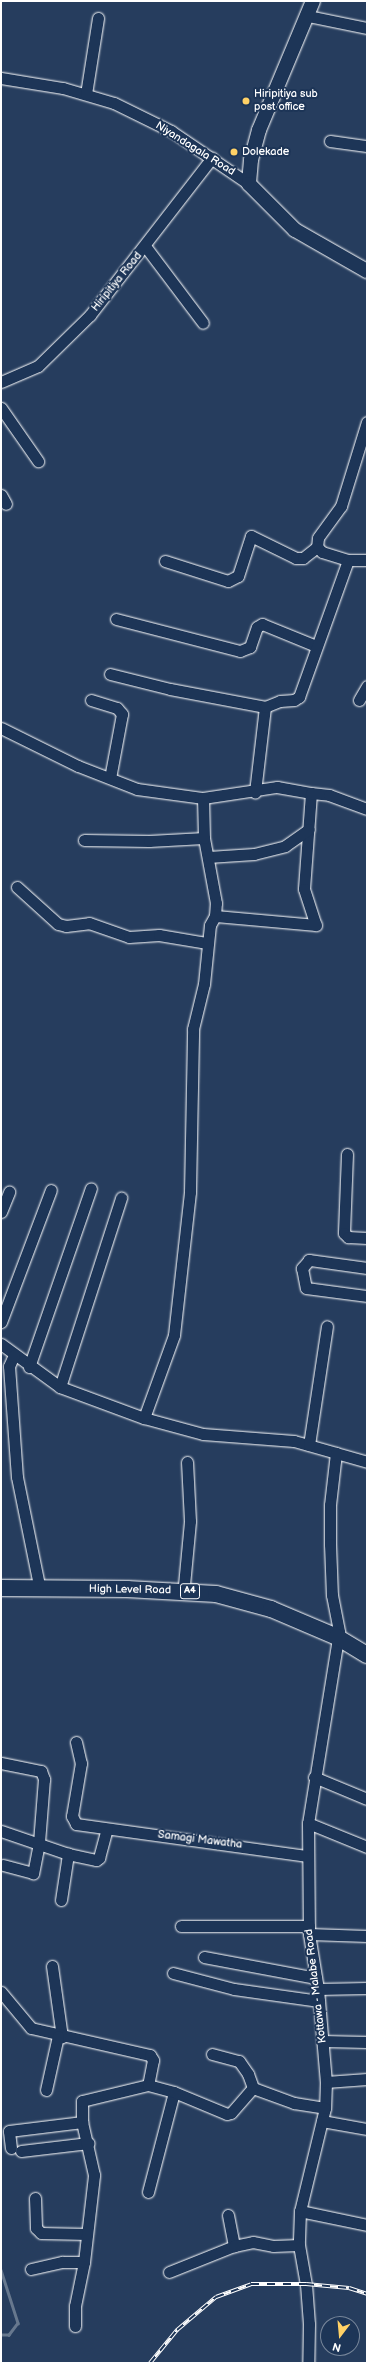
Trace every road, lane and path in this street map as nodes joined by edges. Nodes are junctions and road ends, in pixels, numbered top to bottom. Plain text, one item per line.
1 (313, 1) edge
2 (308, 16) junction
3 (98, 18) dead end
4 (367, 28) edge
5 (1, 78) edge
6 (86, 94) junction
7 (330, 141) dead end
8 (367, 146) edge
9 (212, 158) junction
10 (249, 184) junction
11 (146, 246) junction
12 (367, 271) edge
13 (203, 323) dead end
14 (1, 382) edge
15 (1, 408) edge
16 (367, 422) edge
17 (38, 461) dead end
18 (317, 547) junction
19 (348, 560) junction
20 (367, 560) edge
21 (165, 561) dead end
22 (116, 619) dead end
23 (316, 646) junction
24 (110, 674) dead end
25 (367, 686) edge
26 (91, 700) dead end
27 (359, 700) dead end
28 (265, 707) junction
29 (1, 728) edge
30 (110, 778) junction
31 (256, 792) junction
32 (311, 793) junction
33 (202, 798) junction
34 (367, 809) edge
35 (309, 829) junction
36 (204, 838) junction
37 (84, 840) dead end
38 (208, 858) junction
39 (17, 887) dead end
40 (214, 916) junction
41 (207, 943) junction
42 (347, 1154) dead end
43 (91, 1188) dead end
44 (51, 1190) dead end
45 (9, 1192) dead end
46 (121, 1198) dead end
47 (1, 1212) edge
48 (367, 1238) edge
49 (367, 1268) edge
50 (367, 1296) edge
51 (1, 1322) edge
52 (327, 1326) dead end
53 (1, 1344) edge
54 (14, 1355) junction
55 (29, 1367) junction
56 (60, 1387) junction
57 (144, 1418) junction
58 (309, 1445) junction
59 (336, 1453) junction
60 (187, 1462) dead end
61 (367, 1462) edge
62 (1, 1583) edge
63 (184, 1585) junction
64 (40, 1586) junction
65 (1, 1588) edge
66 (338, 1635) junction
67 (367, 1648) edge
68 (367, 1655) edge
69 (76, 1742) dead end
70 (1, 1763) edge
71 (314, 1777) junction
72 (367, 1799) edge
73 (308, 1823) junction
74 (107, 1829) junction
75 (1, 1831) edge
76 (40, 1844) junction
77 (367, 1847) edge
78 (68, 1854) junction
79 (308, 1856) junction
80 (3, 1865) dead end
81 (61, 1900) dead end
82 (181, 1926) dead end
83 (309, 1930) junction
84 (367, 1936) edge
85 (204, 1957) dead end
86 (52, 1966) dead end
87 (173, 1973) dead end
88 (317, 1983) junction
89 (367, 1988) edge
90 (1, 1992) edge
91 (320, 2001) junction
92 (60, 2037) junction
93 (323, 2041) junction
94 (367, 2042) edge
95 (212, 2054) dead end
96 (367, 2079) edge
97 (326, 2082) junction
98 (148, 2085) junction
99 (253, 2088) junction
100 (46, 2090) dead end
101 (174, 2092) junction
102 (325, 2108) junction
103 (322, 2121) junction
104 (82, 2122) junction
105 (367, 2129) edge
106 (88, 2143) junction
107 (148, 2192) dead end
108 (35, 2198) dead end
109 (300, 2211) junction
110 (228, 2215) dead end
111 (367, 2225) edge
112 (87, 2234) junction
113 (299, 2245) junction
114 (234, 2246) junction
115 (84, 2262) junction
116 (31, 2269) dead end
117 (169, 2272) dead end
118 (75, 2326) dead end
119 (308, 2363) edge

1 - 2 main road
2 - 4 street
2 - 10 main road
3 - 6 street
5 - 6 street, Niyandagala Road
6 - 9 street, Niyandagala Road
7 - 8 street
9 - 10 street, Niyandagala Road
9 - 11 street, Hiripitiya Road
10 - 12 main road
11 - 13 street
11 - 14 street, Hiripitiya Road
15 - 17 street
16 - 18 street
18 - 19 street
18 - 21 street
19 - 20 street
19 - 23 street
22 - 23 street
23 - 28 street
24 - 28 street
25 - 27 street
26 - 30 street
28 - 31 street
29 - 30 street
30 - 33 street
31 - 32 street
31 - 33 street
32 - 34 street
32 - 35 street
33 - 36 street
35 - 38 street
35 - 40 street
36 - 37 street
36 - 38 street
38 - 40 street
39 - 41 street
40 - 41 street
41 - 57 street
42 - 48 street
43 - 55 street
44 - 51 street
45 - 47 street
46 - 56 street
49 - 50 street
52 - 58 street
53 - 54 street
54 - 55 street
54 - 64 street
55 - 56 street
56 - 57 street
57 - 58 street
58 - 59 street
59 - 61 street
59 - 66 street, Kottawa - Malabe Road
60 - 63 street
62 - 64 highway, High Level Road / A4
63 - 64 highway, High Level Road / A4
63 - 66 highway, High Level Road / A4
64 - 65 highway, High Level Road / A4
64 - 66 highway, High Level Road / A4
66 - 67 highway, High Level Road / A4
66 - 68 highway, High Level Road / A4
66 - 71 street, Kottawa - Malabe Road
69 - 74 street, Samagi Mawatha
70 - 76 street
71 - 72 street
71 - 73 street, Kottawa - Malabe Road
73 - 77 street
73 - 79 street, Kottawa - Malabe Road
74 - 78 street
74 - 79 street, Samagi Mawatha
75 - 76 street
76 - 78 street
76 - 80 street
78 - 81 street
79 - 83 street, Kottawa - Malabe Road
82 - 83 street
83 - 84 street
83 - 88 street, Kottawa - Malabe Road
85 - 88 street
86 - 92 street
87 - 91 street
88 - 89 street
88 - 91 street, Kottawa - Malabe Road
90 - 92 street
91 - 93 street, Kottawa - Malabe Road
92 - 98 street
92 - 100 street
93 - 94 street
93 - 97 street, Kottawa - Malabe Road
95 - 99 street
96 - 97 street
97 - 102 street, Kottawa - Malabe Road
98 - 101 street
98 - 104 street
99 - 101 street
99 - 102 street
101 - 107 street
102 - 103 street, Kottawa - Malabe Road
103 - 105 street
103 - 109 street, Kottawa - Malabe Road
104 - 106 street
104 - 106 street
106 - 112 street
108 - 112 street
109 - 111 street
109 - 113 street, Kottawa - Malabe Road
110 - 114 street
112 - 115 street
113 - 114 street
113 - 119 street, Kottawa - Malabe Road
114 - 117 street
115 - 116 street
115 - 118 street

